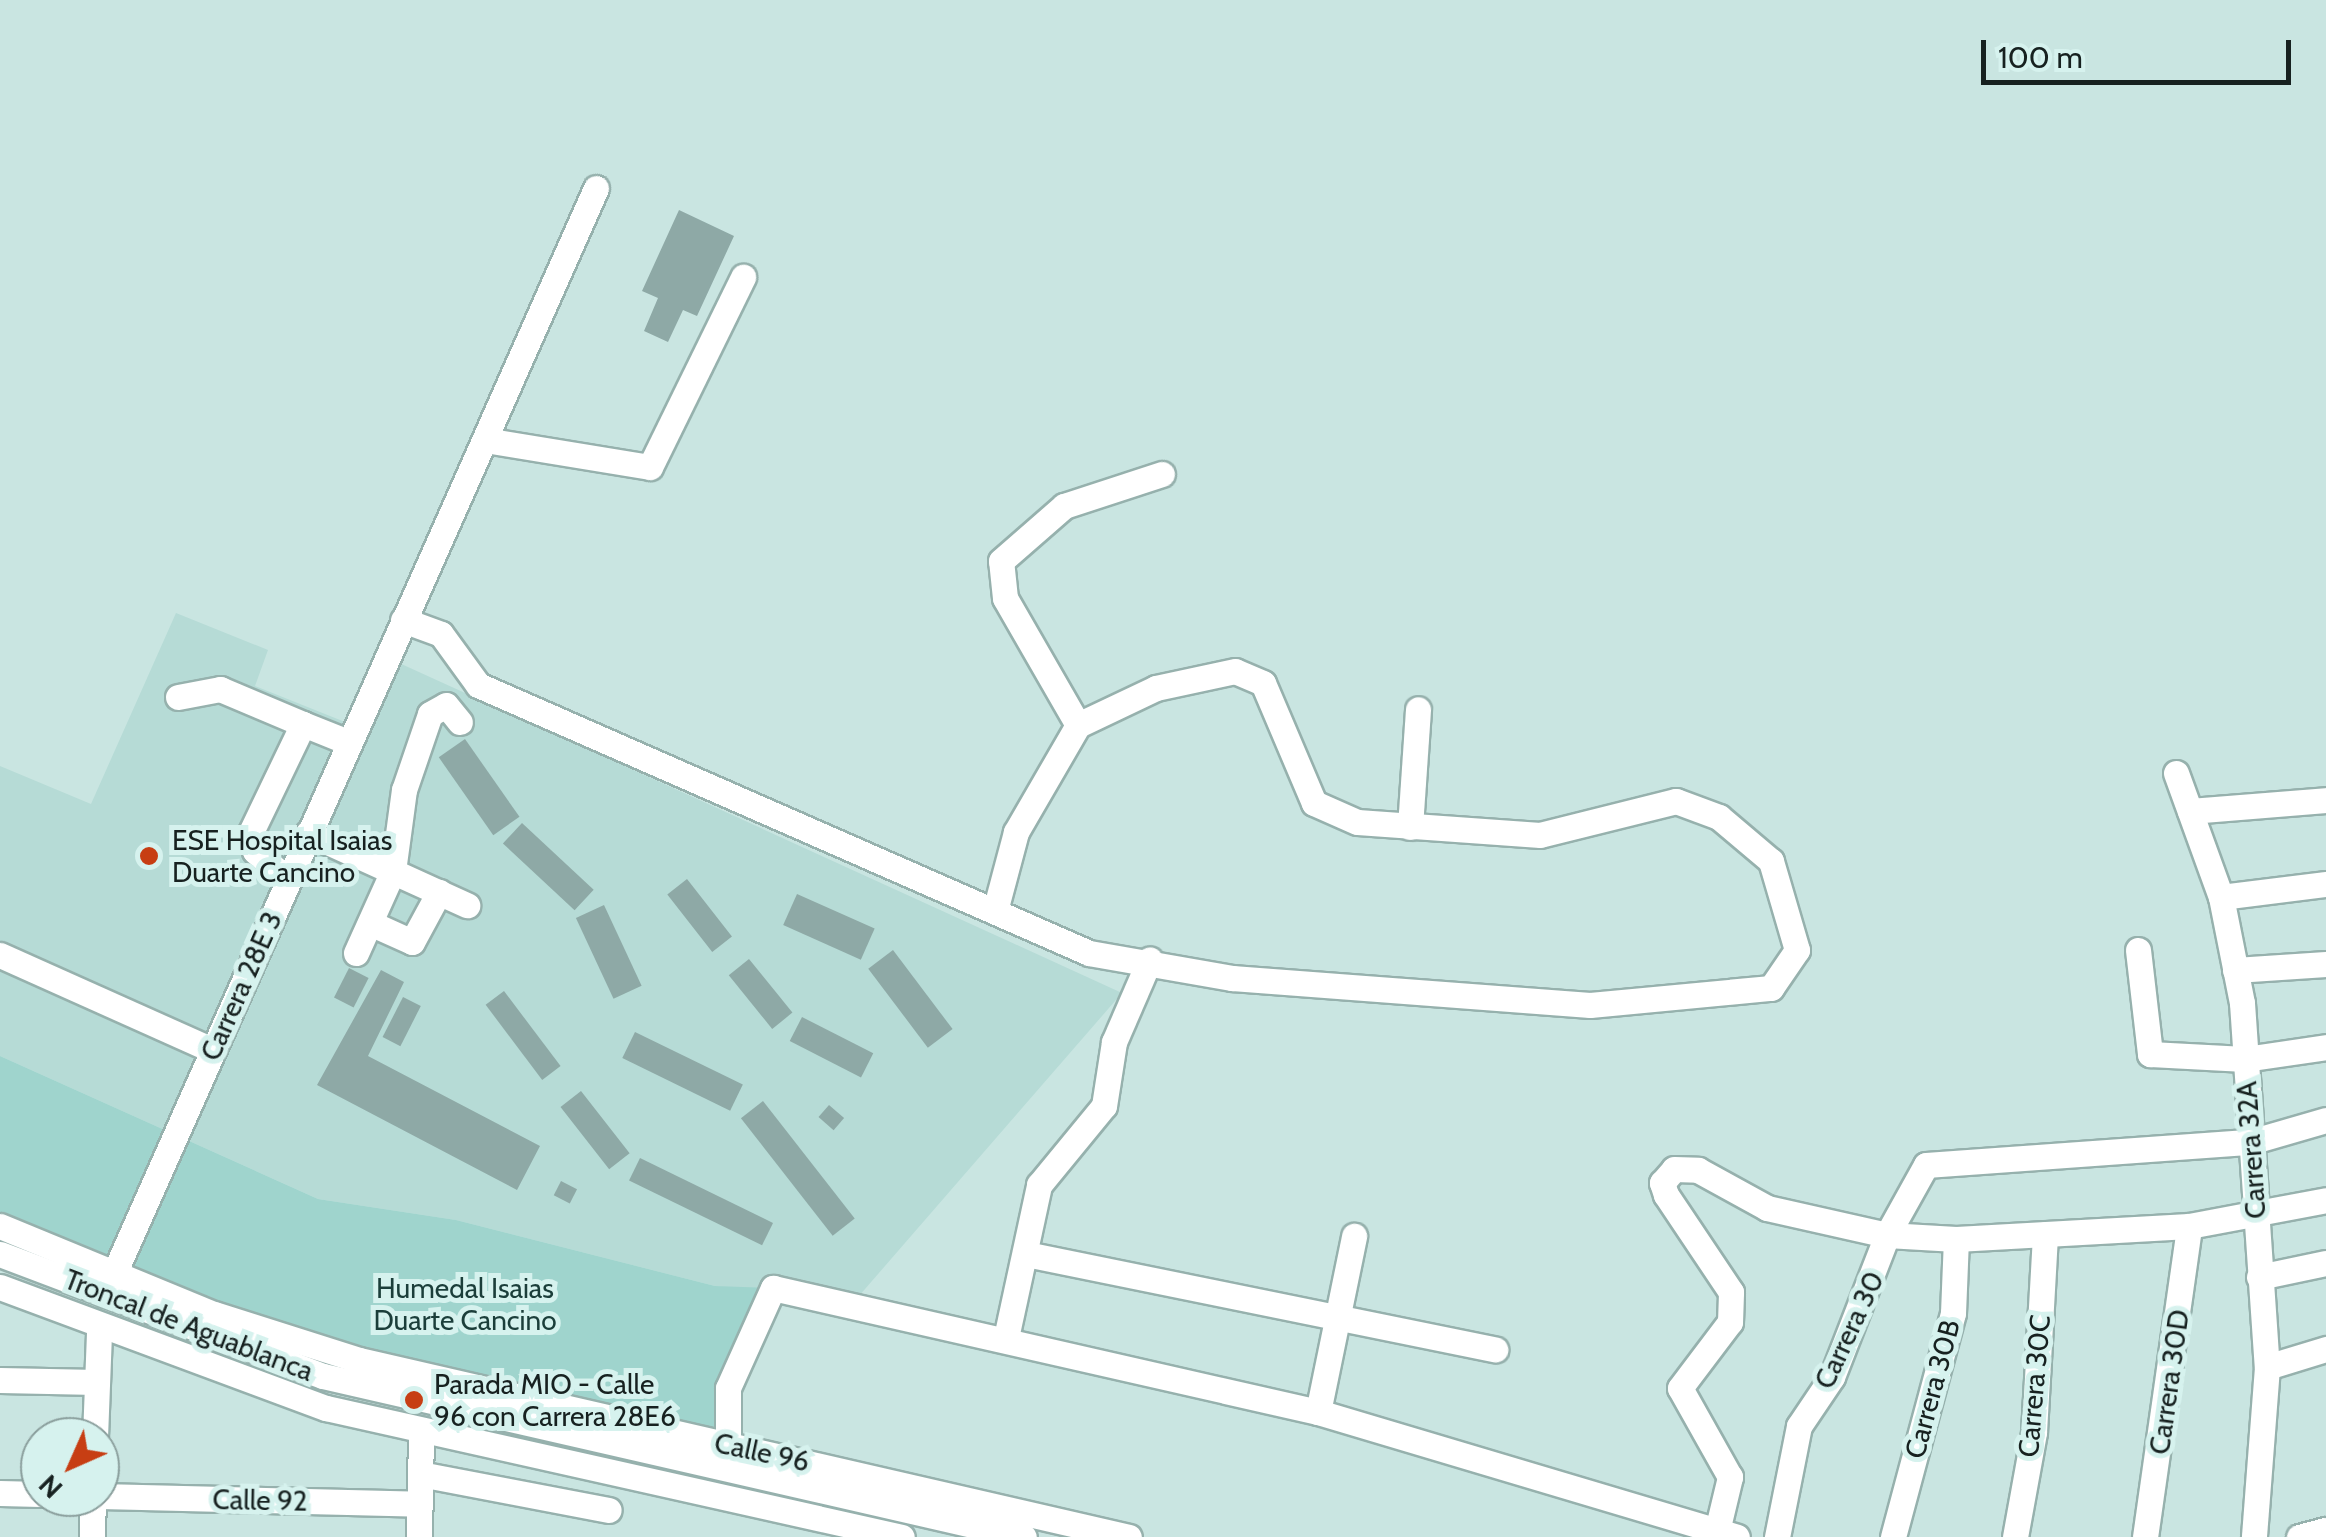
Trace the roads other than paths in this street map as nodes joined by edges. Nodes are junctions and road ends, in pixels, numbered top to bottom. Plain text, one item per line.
1 (596, 188) dead end
2 (743, 277) dead end
3 (480, 450) junction
4 (1162, 474) dead end
5 (403, 620) junction
6 (178, 697) dead end
7 (1418, 709) dead end
8 (460, 722) dead end
9 (302, 724) junction
10 (1078, 725) junction
11 (348, 742) junction
12 (2176, 773) dead end
13 (2326, 800) edge
14 (2190, 812) junction
15 (1410, 827) junction
16 (308, 833) junction
17 (394, 871) junction
18 (288, 880) junction
19 (2326, 884) edge
20 (439, 892) junction
21 (2221, 897) junction
22 (467, 905) dead end
23 (995, 911) junction
24 (370, 924) junction
25 (2138, 950) dead end
26 (356, 953) dead end
27 (0, 956) edge
28 (1150, 959) junction
29 (2326, 964) edge
30 (2235, 970) junction
31 (2326, 1047) edge
32 (212, 1050) junction
33 (2245, 1059) junction
34 (2326, 1120) edge
35 (2250, 1142) junction
36 (2326, 1200) edge
37 (2256, 1216) junction
38 (0, 1226) edge
39 (2189, 1226) junction
40 (2045, 1234) junction
41 (1887, 1235) junction
42 (1354, 1236) dead end
43 (1956, 1239) junction
44 (0, 1254) edge
45 (1026, 1254) junction
46 (2326, 1263) edge
47 (2259, 1276) junction
48 (110, 1283) junction
49 (0, 1287) edge
50 (1332, 1314) junction
51 (98, 1330) junction
52 (1006, 1338) junction
53 (1495, 1349) dead end
54 (2326, 1350) edge
55 (2267, 1366) junction
56 (0, 1380) edge
57 (97, 1382) junction
58 (1318, 1412) junction
59 (96, 1417) edge
60 (421, 1432) junction
61 (728, 1445) junction
62 (420, 1474) junction
63 (120, 1497) edge
64 (420, 1504) junction
65 (609, 1510) dead end
66 (830, 1530) edge
67 (2326, 1530) edge
68 (1727, 1534) edge
69 (419, 1537) edge
70 (902, 1537) edge
71 (1024, 1537) edge
72 (1129, 1537) edge
73 (1777, 1537) edge
74 (1893, 1537) edge
75 (2016, 1537) edge
76 (2145, 1537) edge
77 (2254, 1537) edge
78 (2299, 1537) edge

1 - 3 street, Carrera 28E 3
2 - 3 street
3 - 5 street, Carrera 28E 3
4 - 10 street
5 - 11 street, Carrera 28E 3
5 - 23 street
6 - 9 street
7 - 15 street
8 - 17 street
9 - 11 street
9 - 18 street
10 - 15 street
10 - 23 street
11 - 16 street, Carrera 28E 3
12 - 14 street, Carrera 32A
13 - 14 street
14 - 21 street, Carrera 32A
15 - 28 street
16 - 17 street
16 - 18 street, Carrera 28E 3
17 - 20 street
17 - 24 street
18 - 32 street, Carrera 28E 3
19 - 21 street
20 - 22 street
20 - 24 street
21 - 30 street, Carrera 32A
23 - 28 street
24 - 26 street
25 - 33 street
27 - 32 street
28 - 45 street
29 - 30 street
30 - 33 street, Carrera 32A
31 - 33 street
32 - 48 street, Carrera 28E 3
33 - 35 street, Carrera 32A
34 - 35 street
35 - 37 street, Carrera 32A
35 - 41 street, Carrera 30
36 - 37 street
37 - 39 street
37 - 47 street, Carrera 32A
38 - 48 street, Calle 96
39 - 40 street
39 - 76 street, Carrera 30D
40 - 43 street
40 - 75 street, Carrera 30C
41 - 43 street
41 - 68 street
41 - 73 street, Carrera 30
42 - 50 street
43 - 74 street, Carrera 30B
44 - 48 street, Troncal de Aguablanca
45 - 50 street
45 - 52 street
46 - 47 street
47 - 55 street, Carrera 32A
48 - 61 street, Calle 96
48 - 71 street, Troncal de Aguablanca
49 - 51 street, Calle 96
50 - 53 street
50 - 58 street
51 - 57 street
51 - 60 street, Calle 96
52 - 58 street
52 - 61 street
54 - 55 street
55 - 77 street, Carrera 32A
56 - 57 street
57 - 59 street
58 - 68 street
60 - 62 street
60 - 66 street, Calle 96
61 - 72 street, Calle 96
62 - 64 street
62 - 65 street
63 - 64 street, Calle 92
64 - 69 street
66 - 70 street, Calle 96
67 - 78 street

